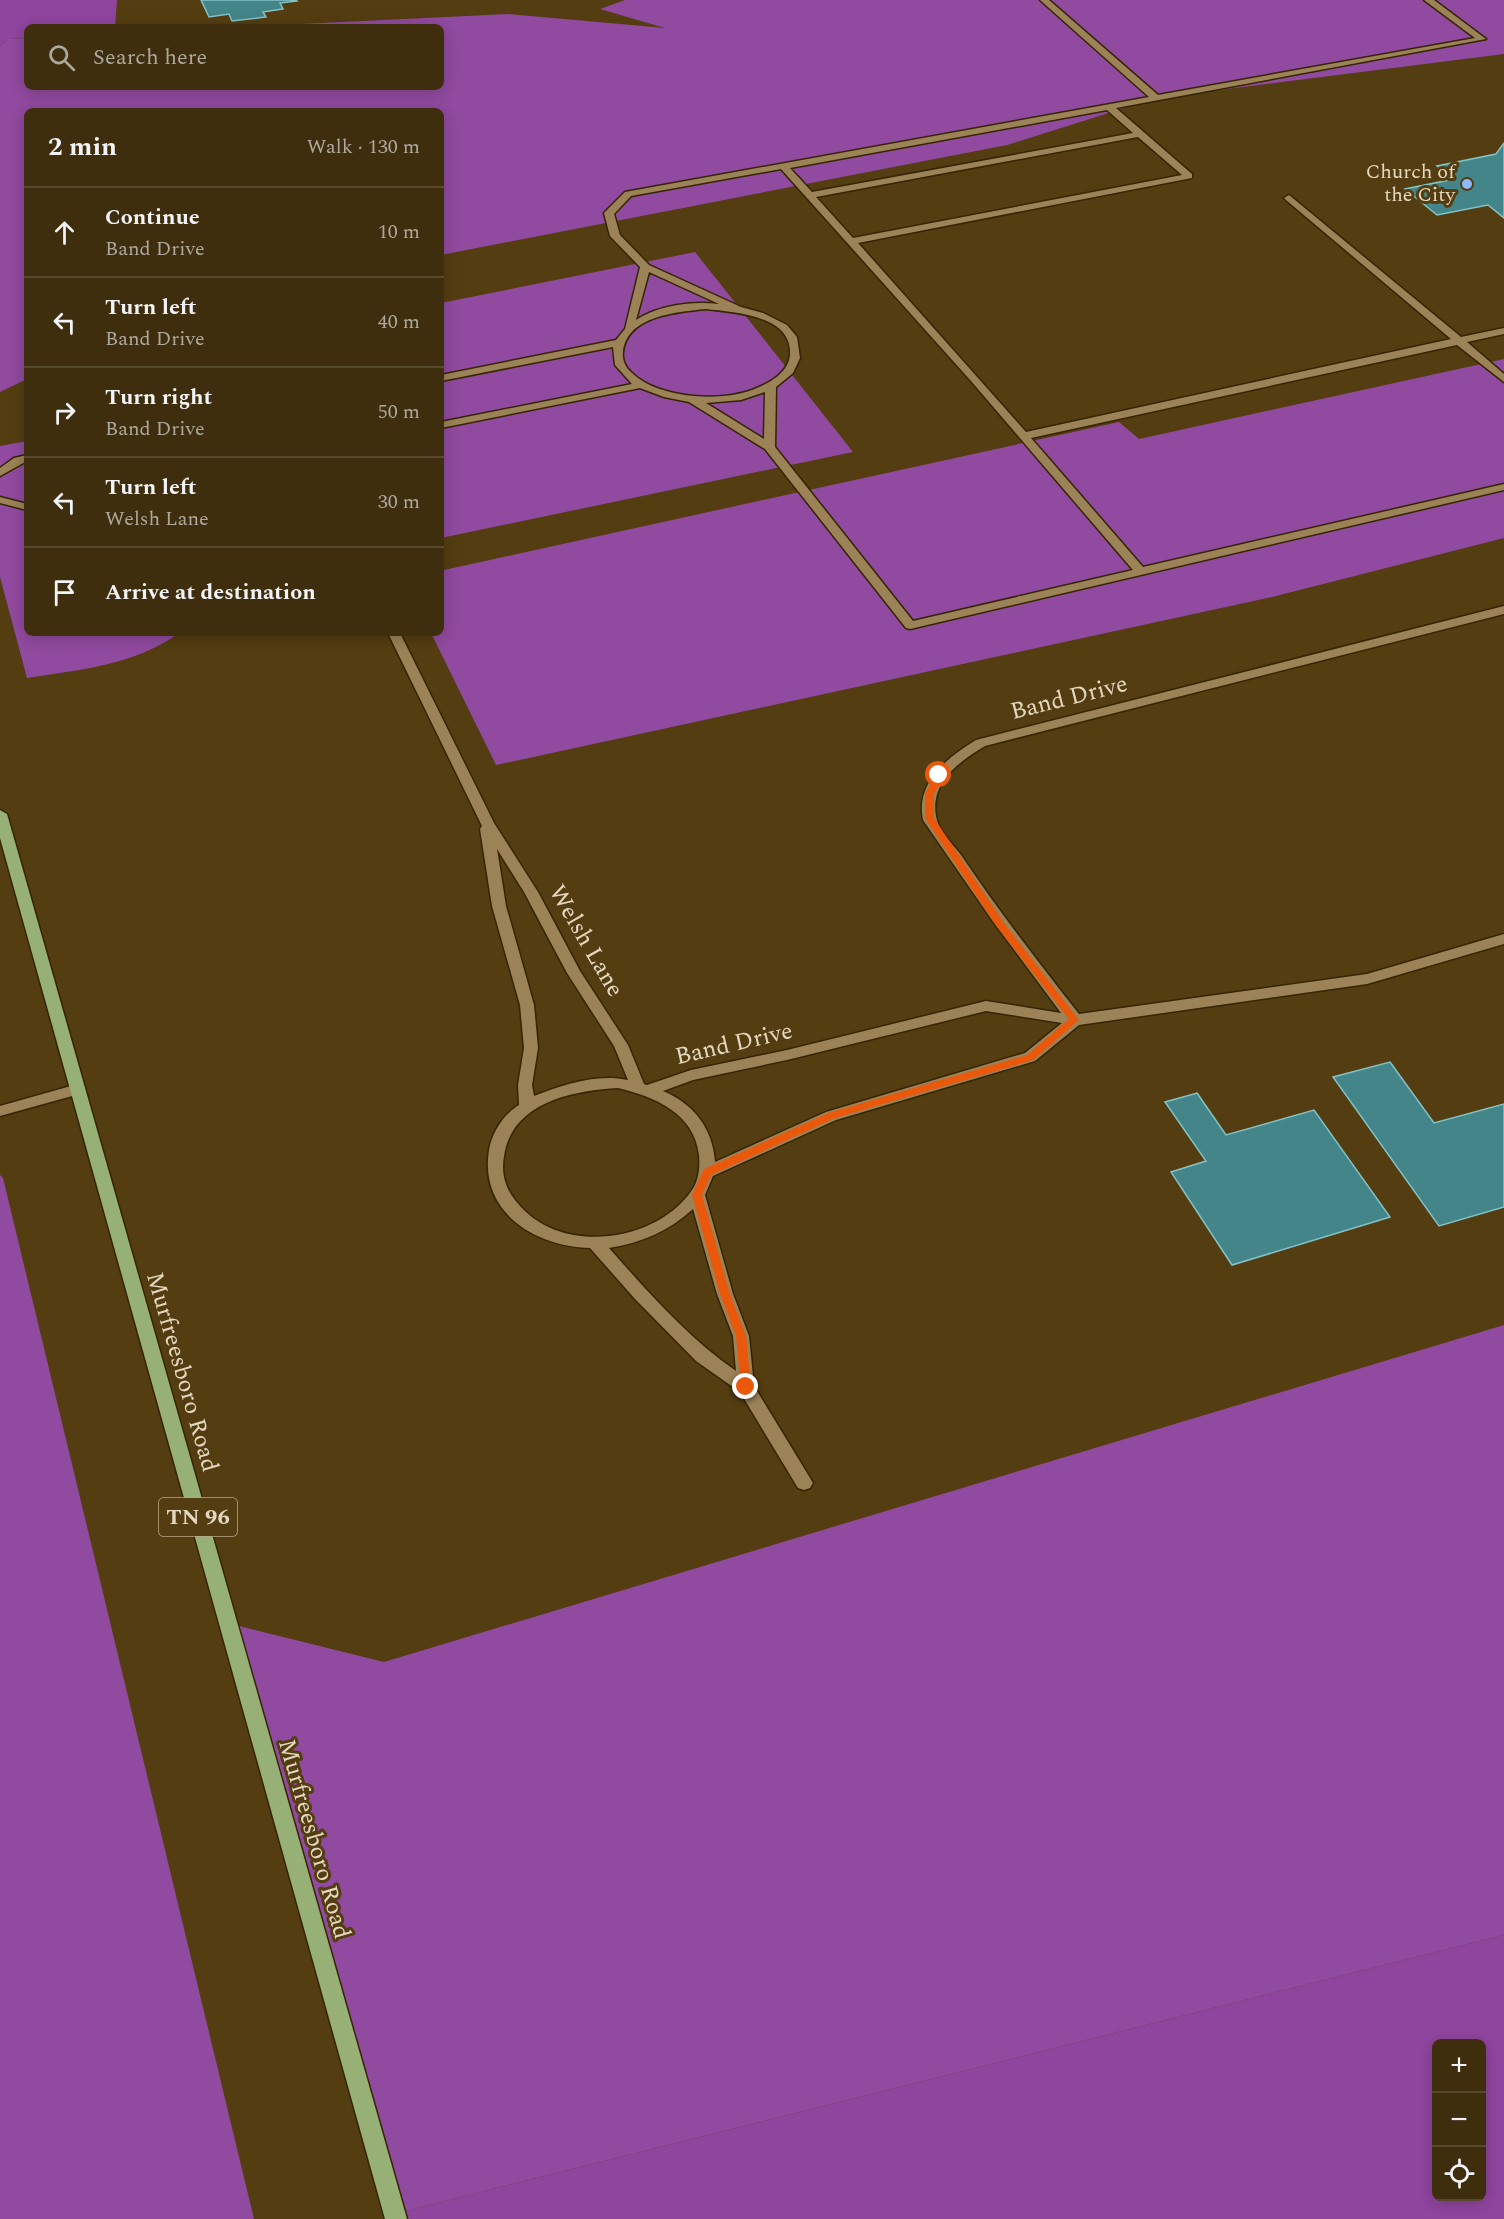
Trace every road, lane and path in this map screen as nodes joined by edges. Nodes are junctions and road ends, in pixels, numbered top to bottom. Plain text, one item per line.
1 (1044, 0) edge
2 (1428, 0) edge
3 (1156, 98) junction
4 (1109, 107) junction
5 (1141, 134) junction
6 (783, 166) junction
7 (810, 195) junction
8 (1289, 198) dead end
9 (851, 241) junction
10 (645, 267) junction
11 (736, 308) junction
12 (629, 328) junction
13 (1504, 331) edge
14 (1458, 342) junction
15 (618, 343) junction
16 (444, 377) edge
17 (1504, 380) edge
18 (640, 385) junction
19 (771, 385) junction
20 (692, 399) junction
21 (444, 424) edge
22 (1023, 436) junction
23 (769, 447) junction
24 (24, 459) edge
25 (0, 473) edge
26 (1504, 487) edge
27 (0, 501) edge
28 (24, 506) edge
29 (1142, 573) junction
30 (1504, 610) edge
31 (395, 636) edge
32 (0, 814) edge
33 (487, 823) junction
34 (1504, 939) edge
35 (1075, 1020) junction
36 (644, 1088) junction
37 (78, 1089) junction
38 (527, 1106) junction
39 (0, 1111) edge
40 (708, 1172) junction
41 (697, 1195) junction
42 (596, 1244) junction
43 (746, 1387) junction
44 (804, 1483) dead end
45 (396, 2219) edge

1 - 3 street
2 - 3 street
3 - 4 street
4 - 5 street
4 - 6 street
5 - 7 street
5 - 9 street
6 - 7 street
6 - 10 street
7 - 9 street
8 - 14 street
9 - 22 street
10 - 11 street
10 - 12 street
11 - 12 street
11 - 19 street
12 - 15 street
13 - 14 street
14 - 17 street
14 - 22 street
15 - 16 street
15 - 18 street
18 - 20 street
18 - 21 street
19 - 20 street
19 - 23 street
20 - 23 street
22 - 29 street
23 - 29 street
24 - 25 street
26 - 29 street
27 - 28 street
30 - 35 street, Band Drive
31 - 33 street, Welsh Lane
32 - 37 main road, Murfreesboro Road / TN 96
33 - 36 street, Welsh Lane
33 - 38 street, Welsh Lane
34 - 35 street, Band Drive
35 - 36 street, Band Drive
35 - 40 street
36 - 38 street
36 - 40 street
37 - 39 street
37 - 45 main road, Murfreesboro Road / TN 96
38 - 42 street
40 - 41 street
41 - 42 street
41 - 43 street
42 - 43 street
43 - 44 street

